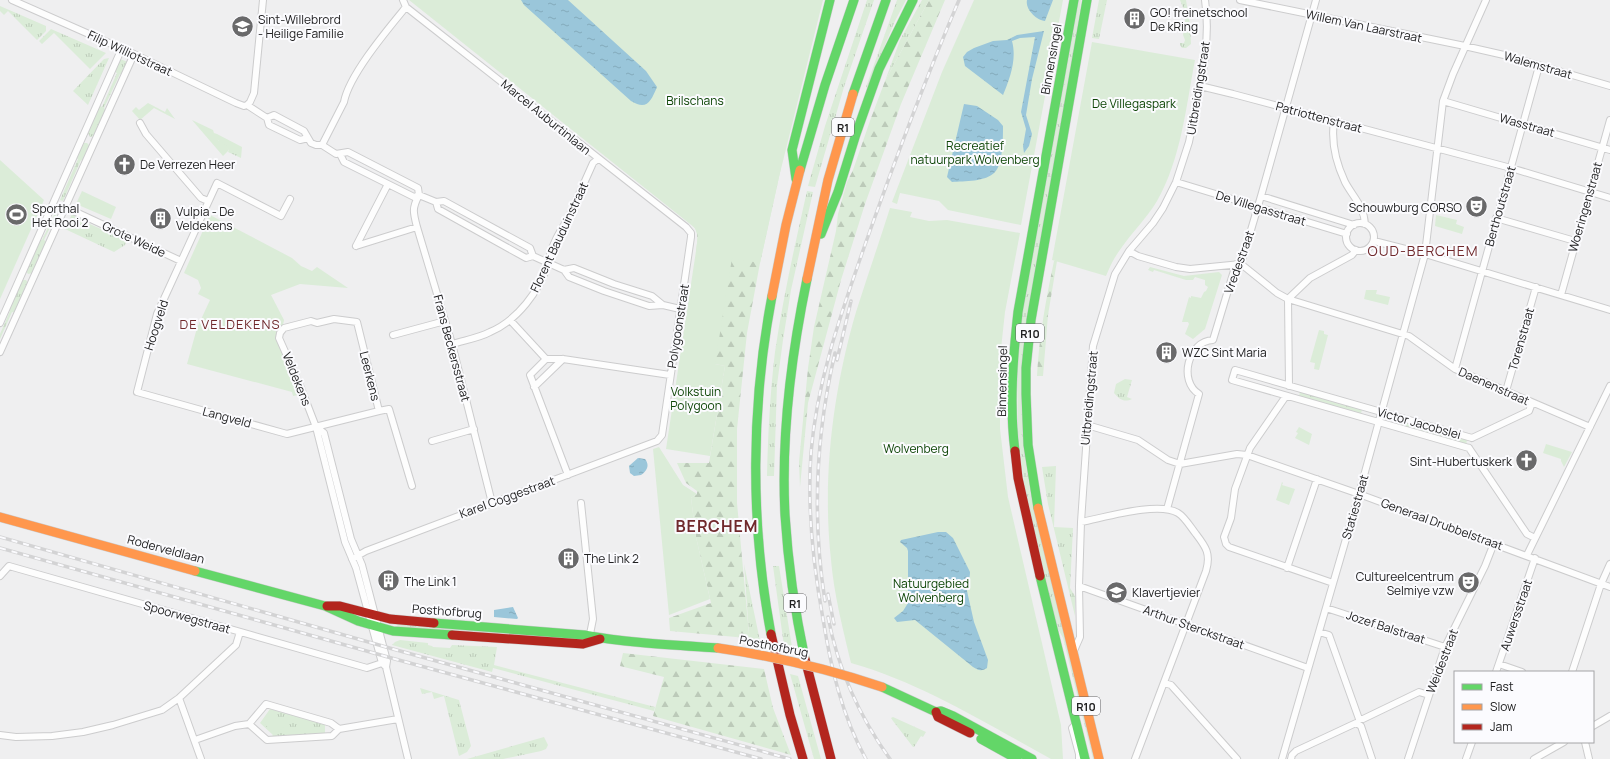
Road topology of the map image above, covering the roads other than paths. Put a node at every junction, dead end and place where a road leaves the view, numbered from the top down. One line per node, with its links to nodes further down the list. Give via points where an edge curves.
1 (12, 0): 17 (street, Filip Williotstraat)
2 (263, 0): 23 (street, via 254,93)
3 (403, 0): 14 (street, Marcel Auburtinlaan)
4 (830, 0): 42 (main road, via 792,150)
5 (854, 0): 42 (main road, R1, via 822,93)
6 (886, 0): 64 (main road, R1, via 834,155)
7 (913, 0): 64 (main road, via 879,69 838,192)
8 (1074, 0): 155 (main road, Binnensingel / R10, via 1018,312 1012,394 1014,444 1021,496)
9 (1087, 0): 140 (main road, Binnensingel / R10, via 1031,320 1026,368 1028,445 1035,494)
10 (1205, 0): 20 (street, Uitbreidingstraat, via 1207,33)
11 (1240, 0): 15 (street, Willem Van Laarstraat)
12 (1316, 0): 15 (street, Vredestraat)
13 (1486, 0): 16 (street, Statiestraat)
14 (406, 7): 33 (street, via 380,39 355,77); 38 (street, Marcel Auburtinlaan)
15 (1312, 15): 16 (street, Willem Van Laarstraat); 24 (street, Vredestraat)
16 (1466, 47): 19 (street, Walemstraat); 22 (street, Statiestraat)
17 (122, 48): 18 (street, Filip Williotstraat); 30 (street)
18 (134, 54): 23 (street, Filip Williotstraat, via 236,103); 32 (street)
19 (1539, 66): 21 (street, Walemstraat); 29 (street, Berthoutstraat)
20 (1200, 86): 24 (street, Patriottenstraat); 40 (street, Uitbreidingstraat, via 1189,142)
21 (1610, 86)
22 (1443, 101): 29 (street, Wasstraat); 34 (street, Statiestraat)
23 (248, 105): 25 (street, Filip Williotstraat)
24 (1286, 108): 27 (street, Patriottenstraat); 45 (street, Vredestraat)
25 (267, 118): 31 (street, via 274,115 304,131); 31 (street, Filip Williotstraat, via 269,125 300,140)
26 (1610, 120): 35 (street, Woeringenstraat)
27 (1334, 121): 34 (street, Patriottenstraat); 53 (street, via 1336,157 1346,182 1365,213)
28 (140, 123): 48 (street, via 146,134 201,198)
29 (1523, 124): 35 (street, Wasstraat); 39 (street, Berthoutstraat)
30 (83, 138): 32 (street); 70 (street)
31 (308, 138): 33 (street, via 311,143)
32 (94, 142): 51 (street)
33 (322, 145): 37 (street)
34 (1437, 148): 39 (street, Patriottenstraat); 62 (street, Statiestraat)
35 (1602, 148): 36 (street, Wasstraat); 43 (street, Woeringenstraat)
36 (1610, 150)
37 (340, 154): 41 (street, via 344,162); 44 (street, via 348,152 418,188)
38 (598, 159): 56 (street, Marcel Auburtinlaan); 66 (street, Florent Bauduinstraat, via 593,163 550,254)
39 (1511, 168): 43 (street, Patriottenstraat); 52 (street, Berthoutstraat)
40 (1176, 182): 50 (street, De Villegasstraat); 61 (street, Uitbreidingstraat, via 1159,215)
41 (388, 184): 44 (street, via 414,197); 55 (street, via 356,246)
42 (797, 184): 165 (main road, R1, via 768,311 759,388 755,473 760,558 770,626 786,700)
43 (1589, 191): 46 (street, Patriottenstraat); 59 (street, Woeringenstraat)
44 (419, 195): 49 (street); 55 (street, Frans Beckersstraat, via 413,210)
45 (1261, 196): 50 (street, Vredestraat); 54 (street, De Villegasstraat)
46 (1610, 198)
47 (290, 199): 48 (street, Hoogveld, via 281,216 217,183)
48 (208, 201): 65 (street, Hoogveld)
49 (436, 202): 63 (street, via 444,201 530,248); 63 (street, via 438,209 498,243 526,258)
50 (1258, 206): 57 (street, De Villegasstraat); 67 (street, Vredestraat)
51 (65, 207): 65 (street, Grote Weide); 71 (street)
52 (1496, 218): 59 (street); 69 (street, Berthoutstraat)
53 (1366, 224): 54 (street, De Villegasstraat); 58 (street, via 1373,232)
54 (1354, 225): 57 (street)
55 (417, 227): 79 (street, Frans Beckersstraat)
56 (691, 233): 76 (street, Polygoonstraat)
57 (1347, 234): 60 (street, via 1348,242)
58 (1374, 241): 60 (street, via 1367,249); 62 (street)
59 (1575, 241): 73 (street, Woeringenstraat)
60 (1356, 250): 74 (street, via 1352,255 1310,278)
61 (1129, 251): 67 (street, via 1138,256 1190,269); 100 (street, Uitbreidingstraat, via 1110,287 1093,346)
62 (1425, 254): 69 (street); 82 (street, Statiestraat)
63 (533, 256): 66 (street)
64 (811, 258): 166 (main road, R1, via 800,307 788,396 785,514 800,633 809,678)
65 (182, 261): 94 (street, Hoogveld, via 157,314)
66 (549, 263): 68 (street); 78 (street, Florent Bauduinstraat, via 526,304)
67 (1238, 264): 74 (street, Daenenstraat); 109 (street, Vredestraat, via 1213,340 1197,346 1189,363 1187,378 1194,391 1199,394)
68 (564, 270): 75 (street, via 574,268 652,296); 75 (street, via 569,277 588,285 649,306)
69 (1482, 272): 72 (street); 88 (street, Berthoutstraat)
70 (22, 274): 71 (street); 80 (street)
71 (33, 279): 85 (street)
72 (1536, 287): 73 (street); 93 (street, Torenstraat)
73 (1561, 295): 77 (street)
74 (1288, 299): 82 (street, Daenenstraat); 90 (street)
75 (663, 305): 76 (street)
76 (680, 309): 89 (street, Polygoonstraat)
77 (1610, 310)
78 (510, 320): 84 (street, Florent Bauduinstraat, via 491,332); 86 (street)
79 (445, 321): 83 (street); 84 (street, Frans Beckersstraat)
80 (0, 323)
81 (280, 331): 97 (street, Leerkens, via 285,327 311,321 317,323 334,319 357,322); 101 (street, Veldekens, via 280,338)
82 (1404, 334): 88 (street, Daenenstraat); 98 (street, Statiestraat)
83 (393, 335)
84 (452, 344): 103 (street, Frans Beckersstraat)
85 (0, 352)
86 (546, 359): 87 (street); 92 (street, via 530,375)
87 (563, 359): 89 (street); 92 (street)
88 (1455, 368): 93 (street, Daenenstraat)
89 (670, 375): 106 (street, Polygoonstraat, via 662,435)
90 (1289, 386): 95 (street, Victor Jacobslei, via 1235,370 1232,380); 98 (street, Victor Jacobslei)
91 (1610, 386): 102 (street)
92 (534, 387): 110 (street)
93 (1506, 391): 96 (street, Daenenstraat)
94 (137, 392): 101 (street, Langveld, via 287,434)
95 (1286, 396): 99 (street, Victor Jacobslei); 108 (street)
96 (1532, 403): 102 (street, Daenenstraat); 104 (street, via 1530,411)
97 (379, 411): 101 (street, Langveld); 112 (street, Leerkens, via 389,409)
98 (1382, 412): 99 (street, Statiestraat); 104 (street, Victor Jacobslei)
99 (1379, 422): 107 (street, Victor Jacobslei); 113 (street, Statiestraat)
100 (1087, 425): 109 (street, via 1138,440 1168,460); 118 (street, Uitbreidingstraat)
101 (316, 427): 122 (street, Veldekens, via 324,433 333,482)
102 (1590, 428): 119 (street)
103 (474, 429): 105 (street); 114 (street, Frans Beckersstraat)
104 (1472, 438): 107 (street, Victor Jacobslei)
105 (432, 441)
106 (657, 441): 110 (street, Karel Coggestraat)
107 (1469, 448): 119 (street, via 1527,534)
108 (1247, 455): 109 (street, Generaal Drubbelstraat, via 1237,454); 111 (street, Generaal Drubbelstraat); 125 (street, via 1235,489 1231,518 1224,537 1226,544)
109 (1180, 464): 116 (street, Vredestraat)
110 (568, 475): 114 (street, Karel Coggestraat)
111 (1317, 479): 113 (street, Generaal Drubbelstraat); 125 (street)
112 (412, 486)
113 (1359, 494): 120 (street, Generaal Drubbelstraat); 127 (street, Statiestraat)
114 (492, 503): 122 (street, Karel Coggestraat)
115 (581, 503): 138 (street, via 593,619)
116 (1166, 509): 118 (street, via 1148,509); 134 (street, via 1179,514 1207,551 1206,571)
117 (0, 517): 131 (main road, Roderveldlaan)
118 (1081, 522): 129 (street, Uitbreidingstraat)
119 (1535, 538): 121 (street)
120 (1494, 543): 121 (street, Generaal Drubbelstraat); 139 (street, Weidestraat)
121 (1527, 555): 123 (street, Generaal Drubbelstraat)
122 (355, 557): 133 (street)
123 (1535, 558): 128 (street, Generaal Drubbelstraat); 141 (street, Auwersstraat)
124 (1610, 564): 128 (street)
125 (1287, 568): 127 (street)
126 (0, 576): 136 (street, Spoorwegstraat, via 9,566)
127 (1333, 584): 132 (street, Statiestraat)
128 (1601, 584): 130 (street, Generaal Drubbelstraat); 146 (street)
129 (1079, 586): 134 (street, Arthur Sterckstraat); 140 (street, Uitbreidingstraat, via 1080,637)
130 (1610, 587)
131 (325, 606): 133 (main road, Roderveldlaan, via 340,606); 135 (main road, Roderveldlaan)
132 (1326, 608): 137 (street, Statiestraat); 139 (street, Jozef Balstraat)
133 (371, 614): 135 (street); 138 (main road, Posthofbrug, via 390,619)
134 (1186, 624): 143 (street, Arthur Sterckstraat); 147 (street)
135 (376, 630): 138 (main road, Posthofbrug, via 571,643); 142 (street)
136 (240, 632): 142 (street, Spoorwegstraat, via 367,668); 149 (street, via 236,645)
137 (1319, 632): 143 (street, Statiestraat); 153 (street, via 1329,635)
138 (589, 639): 150 (main road, Posthofbrug, bridge, via 757,653 806,664 882,687)
139 (1445, 647): 148 (street, Weidestraat)
140 (1073, 653): 171 (main road, Binnensingel / R10)
141 (1499, 664): 144 (street, Auwersstraat); 145 (street)
142 (382, 665): 152 (street)
143 (1308, 668): 174 (street, Statiestraat)
144 (1496, 671)
145 (1519, 671)
146 (1572, 671)
147 (1164, 683): 172 (street); 173 (street, via 1171,685)
148 (1429, 695): 153 (street, via 1420,692); 177 (street, Weidestraat)
149 (179, 698): 158 (street, via 162,710 83,732 52,736); 159 (street)
150 (936, 712): 167 (main road, Posthofbrug, via 938,717); 168 (main road, Posthofbrug, via 941,711 953,716)
151 (1610, 716): 156 (street)
152 (398, 719): 157 (street); 164 (street)
153 (1359, 722): 175 (street, via 1296,751); 176 (street)
154 (249, 724): 157 (street, via 267,740 332,736); 157 (street, via 266,704 331,724); 159 (street, via 235,726)
155 (1076, 724): 169 (street, via 1072,728); 170 (main road, Binnensingel / R10)
156 (1594, 725)
157 (339, 729)
158 (0, 735)
159 (195, 740): 163 (street)
160 (1472, 743): 178 (street)
161 (1562, 743): 179 (street)
162 (1584, 743): 180 (street)
163 (201, 759)
164 (408, 759)
165 (803, 759)
166 (831, 759)
167 (1017, 759)
168 (1032, 759)
169 (1079, 759)
170 (1085, 759)
171 (1099, 759)
172 (1135, 759)
173 (1237, 759)
174 (1282, 759)
175 (1291, 759)
176 (1372, 759)
177 (1408, 759)
178 (1466, 759)
179 (1534, 759)
180 (1589, 759)

